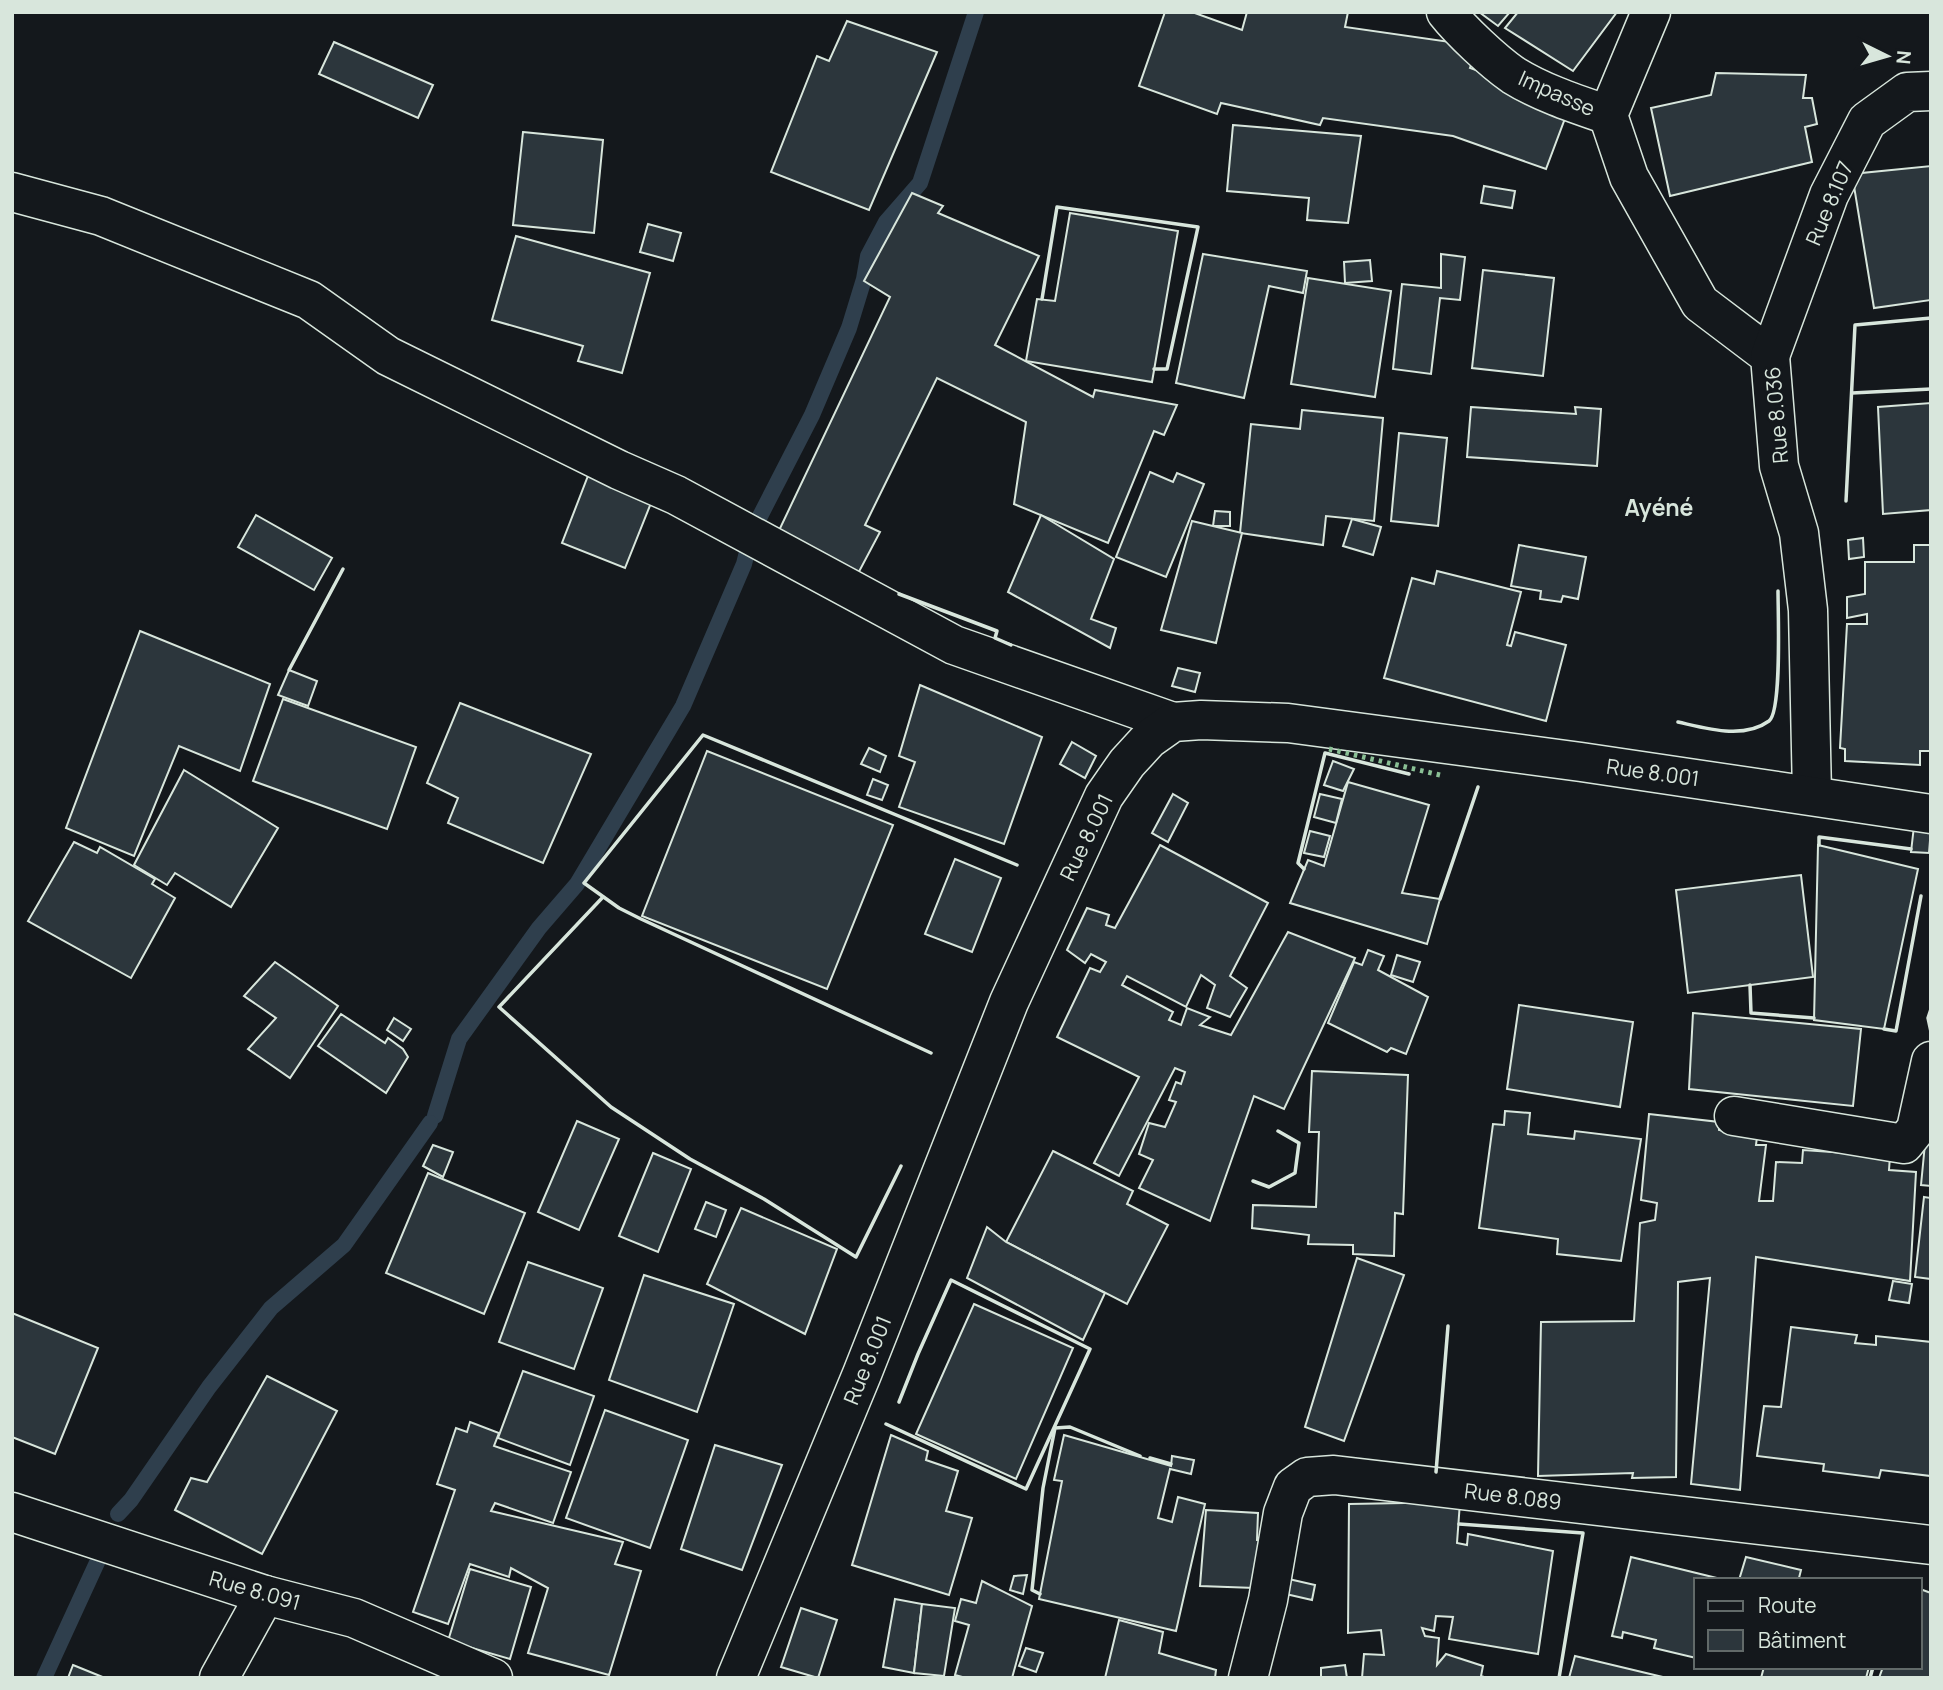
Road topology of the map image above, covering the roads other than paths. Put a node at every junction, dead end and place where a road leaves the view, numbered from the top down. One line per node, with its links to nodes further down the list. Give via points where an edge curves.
1 (1446, 12): 4 (street, Impasse, via 1513,74)
2 (1651, 12): 4 (street)
3 (1931, 91): 6 (street, Rue 8.107, via 1907,92 1867,121 1829,195)
4 (1608, 115): 6 (street, Rue 8.036, via 1629,177 1700,303)
5 (12, 192): 7 (street, via 101,216 309,300 388,356 676,495 954,645)
6 (1770, 356): 8 (street, Rue 8.036, via 1779,466 1800,533 1808,610)
7 (1173, 722): 8 (street, Rue 8.001, via 1288,723); 17 (street, Rue 8.001, via 1149,739 1104,796 1059,892 1009,1002)
8 (1812, 795): 9 (street, Rue 8.001)
9 (1931, 814)
10 (1931, 1061): 11 (street, via 1916,1129 1904,1144)
11 (1734, 1116)
12 (12, 1512): 14 (street, Rue 8.091)
13 (1931, 1545): 18 (street, Rue 8.089, via 1334,1475 1307,1476 1293,1487 1283,1513)
14 (265, 1595): 15 (street); 16 (street, Rue 8.091, via 354,1618)
15 (219, 1678)
16 (494, 1678)
17 (736, 1678)
18 (1248, 1678)

